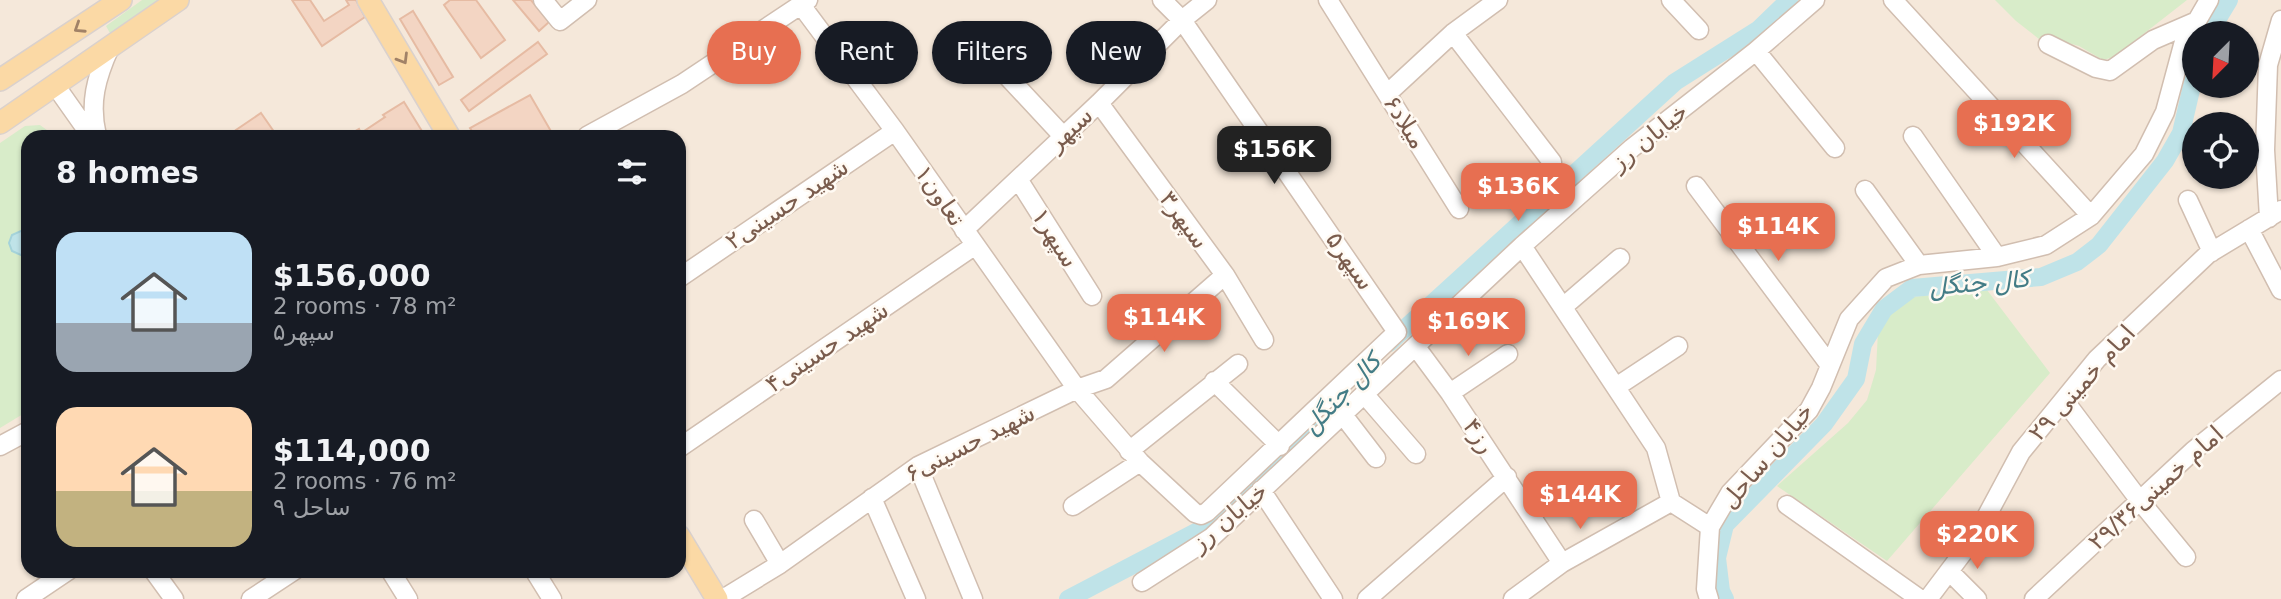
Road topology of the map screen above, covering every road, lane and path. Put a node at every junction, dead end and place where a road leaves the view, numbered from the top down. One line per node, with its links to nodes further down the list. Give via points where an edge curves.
1 (121, 0): 25 (main road, one-way to 25)
2 (178, 0): 22 (main road)
3 (368, 0): 34 (main road, one-way to 34)
4 (543, 0): 5 (street, via 560,21)
5 (587, 0)
6 (1162, 0): 15 (street, سپهر۵)
7 (1207, 0): 15 (street, سپهر)
8 (1328, 0): 29 (street, میلاد۶)
9 (1498, 0): 20 (street)
10 (1671, 0): 19 (street)
11 (1815, 0): 24 (street, خیابان رز)
12 (1893, 0): 47 (street)
13 (2209, 0): 17 (street, خیابان ساحل)
14 (805, 2): 35 (street, via 682,84); 36 (street, تعاون۱)
15 (1182, 20): 30 (street, سپهر); 78 (street, سپهر۵, via 1397,331)
16 (2281, 20): 46 (street, via 2268,65 2265,149)
17 (2197, 21)
18 (2182, 27): 21 (street, via 2153,40 2110,71)
19 (1699, 30)
20 (1453, 33): 29 (street); 40 (street)
21 (2048, 44)
22 (110, 47): 28 (main road); 33 (street, via 93,92)
23 (2182, 49): 47 (street, خیابان ساحل, via 2165,112 2144,154)
24 (1756, 51): 39 (street); 51 (street, خیابان رز, via 1632,148)
25 (36, 56): 26 (main road); 28 (main road)
26 (1, 77)
27 (1015, 84): 37 (street)
28 (55, 85): 31 (main road); 32 (street)
29 (1387, 94): 45 (street, میلاد۶)
30 (1098, 103): 37 (street, سپهر); 57 (street, سپهر۳)
31 (0, 123)
32 (89, 130)
33 (93, 130)
34 (445, 130)
35 (598, 130)
36 (895, 131): 49 (street, تعاون۱); 56 (street, شهید حسینی۲)
37 (1063, 136): 41 (street, سپهر)
38 (1913, 136): 53 (street)
39 (1835, 148)
40 (1552, 162)
41 (1018, 179): 49 (street, سپهر); 59 (street, سپهر۱)
42 (1696, 186): 66 (street)
43 (1865, 190): 55 (street)
44 (2188, 200): 52 (street)
45 (1460, 209)
46 (2275, 214): 48 (street, امام خمینی ۲۹)
47 (2091, 216): 53 (street, خیابان ساحل, via 2046,245)
48 (2249, 229): 52 (street, امام خمینی ۲۹); 58 (street)
49 (964, 230): 50 (street, تعاون۱)
50 (974, 246): 70 (street, تعاون۱); 76 (street, شهید حسینی۴)
51 (1522, 246): 60 (street); 63 (street, خیابان رز)
52 (2211, 252): 73 (street, امام خمینی ۲۹, via 2097,359)
53 (1997, 257): 55 (street, خیابان ساحل)
54 (1620, 258): 60 (street)
55 (1919, 265): 66 (street, خیابان ساحل, via 1886,278 1849,319)
56 (686, 273)
57 (1224, 275): 61 (street, سپهر۳); 70 (street, شهید حسینی۶, via 1106,379)
58 (2281, 290)
59 (1092, 296)
60 (1563, 307): 69 (street)
61 (1264, 341)
62 (1678, 345): 69 (street)
63 (1416, 346): 71 (street, رز۴); 72 (street, خیابان رز)
64 (1508, 354): 71 (street)
65 (1238, 364): 68 (street)
66 (1829, 364): 91 (street, خیابان ساحل, via 1809,410 1730,493)
67 (2281, 380): 86 (street, امام خمینی۲۹/۳۶)
68 (1214, 381): 78 (street); 80 (street)
69 (1616, 387): 87 (street, via 1656,448)
70 (1077, 389): 80 (street); 82 (street, شهید حسینی۶)
71 (1451, 393): 83 (street, رز۴)
72 (1365, 395): 74 (street, خیابان رز); 79 (street)
73 (2064, 400): 86 (street); 96 (street, امام خمینی ۲۹, via 2021,452 1977,534)
74 (1343, 415): 81 (street); 84 (street, خیابان رز)
75 (21, 435): 77 (street)
76 (686, 443)
77 (0, 446)
78 (1280, 446): 80 (street, via 1201,515)
79 (1416, 454)
80 (1134, 456): 89 (street)
81 (1376, 458)
82 (918, 466): 85 (street, شهید حسینی۶); 111 (street)
83 (1507, 477): 94 (street, رز۴); 113 (street)
84 (1261, 490): 102 (street, خیابان رز, via 1212,537); 112 (street)
85 (872, 498): 95 (street, شهید حسینی۶); 110 (street)
86 (2140, 501): 93 (street); 119 (street, امام خمینی۲۹/۳۶)
87 (1671, 502): 91 (street, خیابان ساحل); 94 (street)
88 (1787, 505): 116 (street)
89 (1073, 506)
90 (754, 520): 95 (street)
91 (1710, 527): 115 (street)
92 (686, 548): 108 (main road)
93 (2186, 557)
94 (1562, 563): 114 (street)
95 (780, 565): 109 (street, شهید حسینی۶)
96 (1949, 571): 117 (street, امام خمینی ۲۹); 118 (street)
97 (57, 578): 103 (street)
98 (159, 578): 104 (street)
99 (283, 578): 105 (street)
100 (395, 578): 106 (street)
101 (539, 578): 107 (street)
102 (1142, 582)
103 (26, 599)
104 (174, 599)
105 (252, 599)
106 (408, 599)
107 (552, 599)
108 (716, 599)
109 (723, 599)
110 (916, 599)
111 (973, 599)
112 (1333, 599)
113 (1367, 599)
114 (1513, 599)
115 (1709, 599)
116 (1920, 599)
117 (1928, 599)
118 (1977, 599)
119 (2034, 599)

